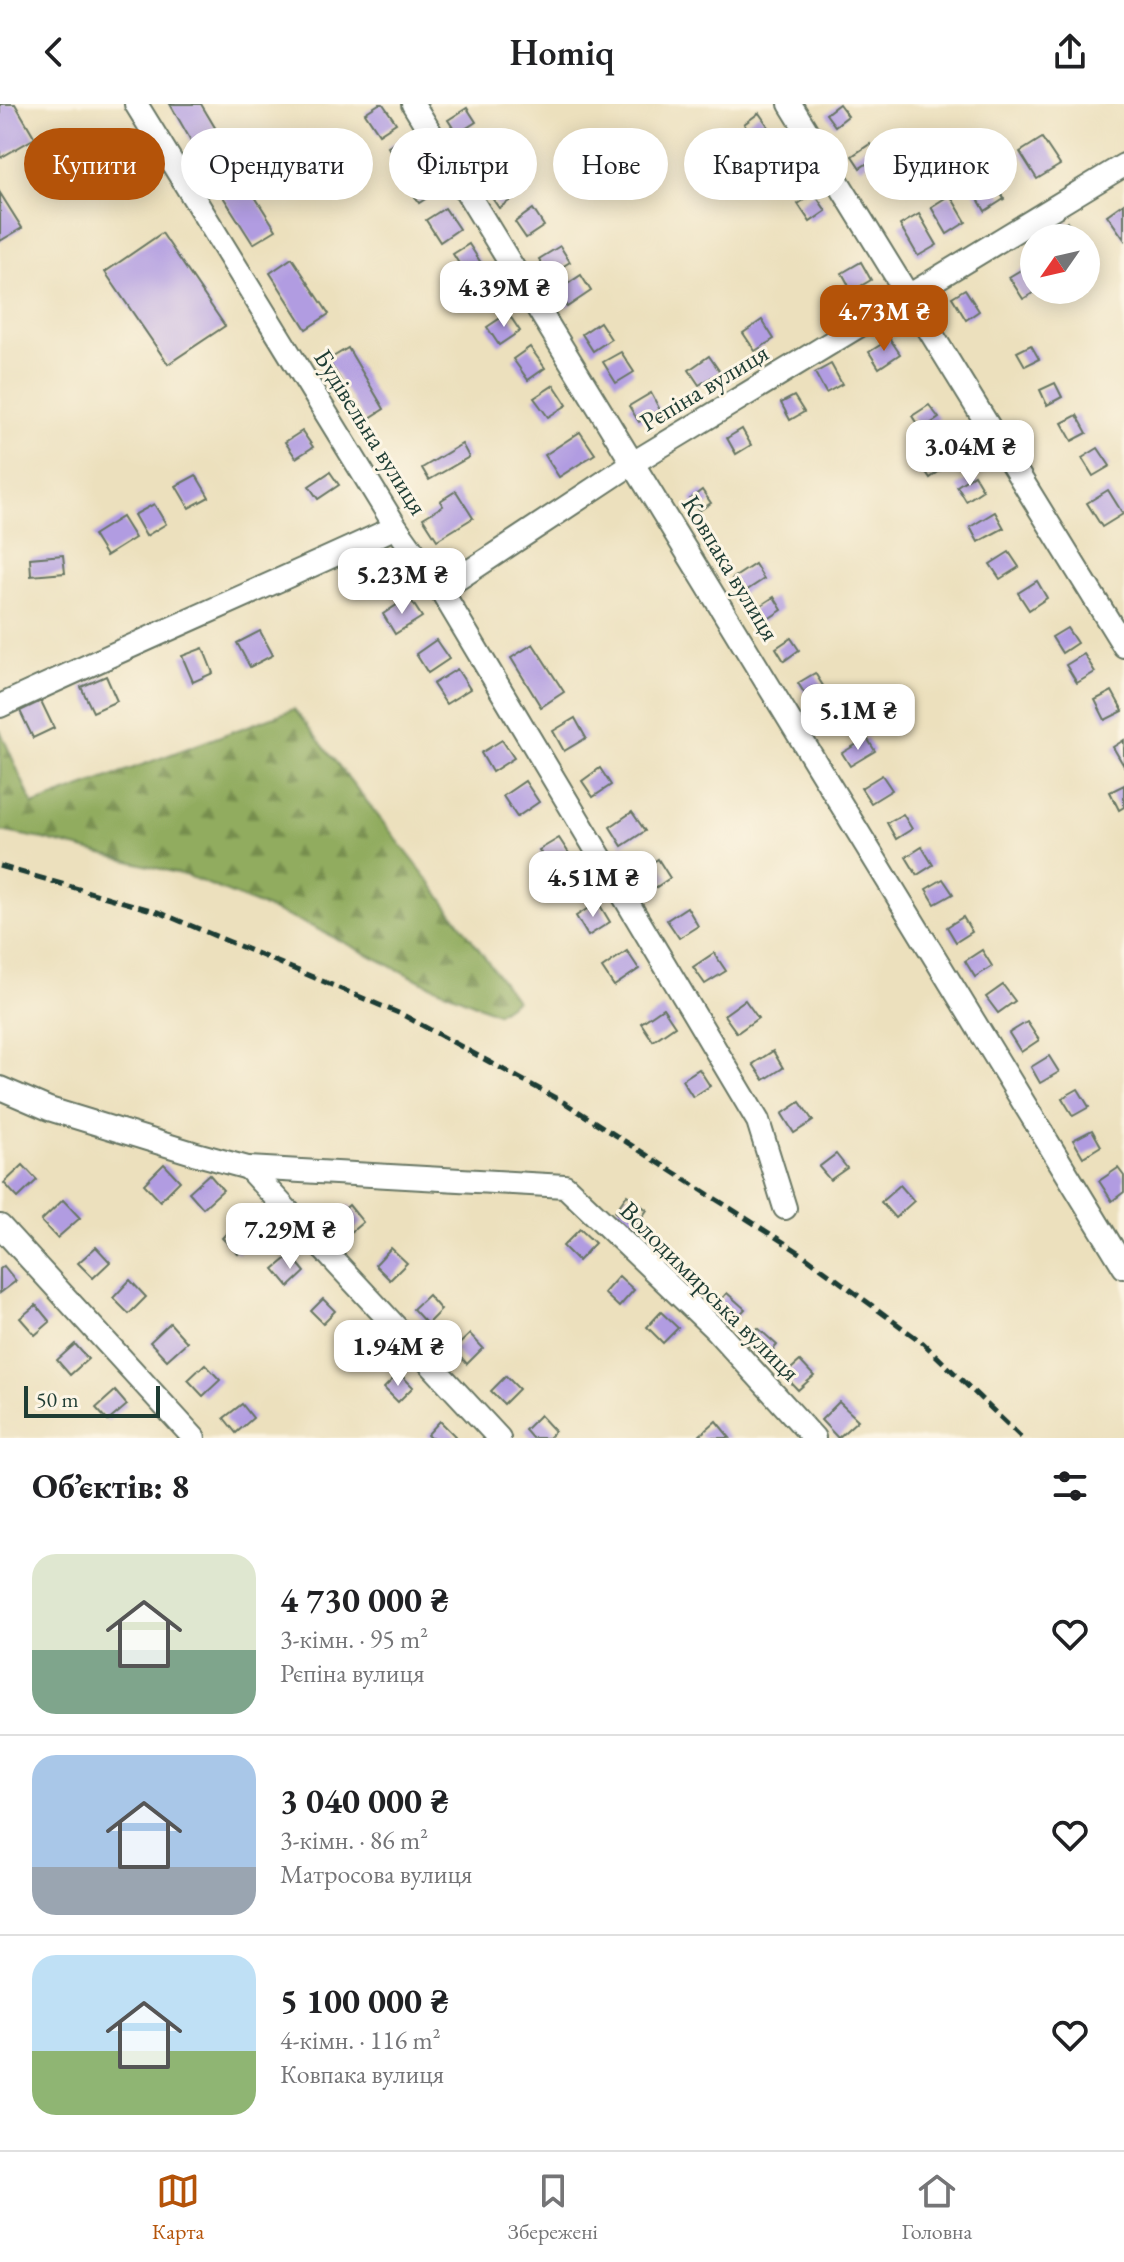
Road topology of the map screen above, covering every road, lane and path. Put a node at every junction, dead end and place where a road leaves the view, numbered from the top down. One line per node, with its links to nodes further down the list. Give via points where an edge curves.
1 (136, 104): 7 (street, Будівельна вулиця)
2 (413, 104): 6 (street, Ковпака вулиця)
3 (790, 104): 5 (street)
4 (1124, 165): 5 (street, Рєпіна вулиця)
5 (909, 296): 6 (street, Рєпіна вулиця); 9 (street)
6 (633, 463): 8 (street, Рєпіна вулиця); 15 (street, Ковпака вулиця)
7 (396, 527): 8 (street, Будівельна вулиця); 10 (street)
8 (441, 590): 13 (street, Будівельна вулиця, via 758,1121)
9 (1124, 646)
10 (0, 706)
11 (0, 1088): 12 (street, via 49,1109)
12 (248, 1168): 17 (street); 18 (street, Володимирська вулиця, via 565,1186 714,1328)
13 (785, 1208)
14 (0, 1226): 16 (street)
15 (1124, 1267)
16 (194, 1438)
17 (499, 1438)
18 (814, 1438)

